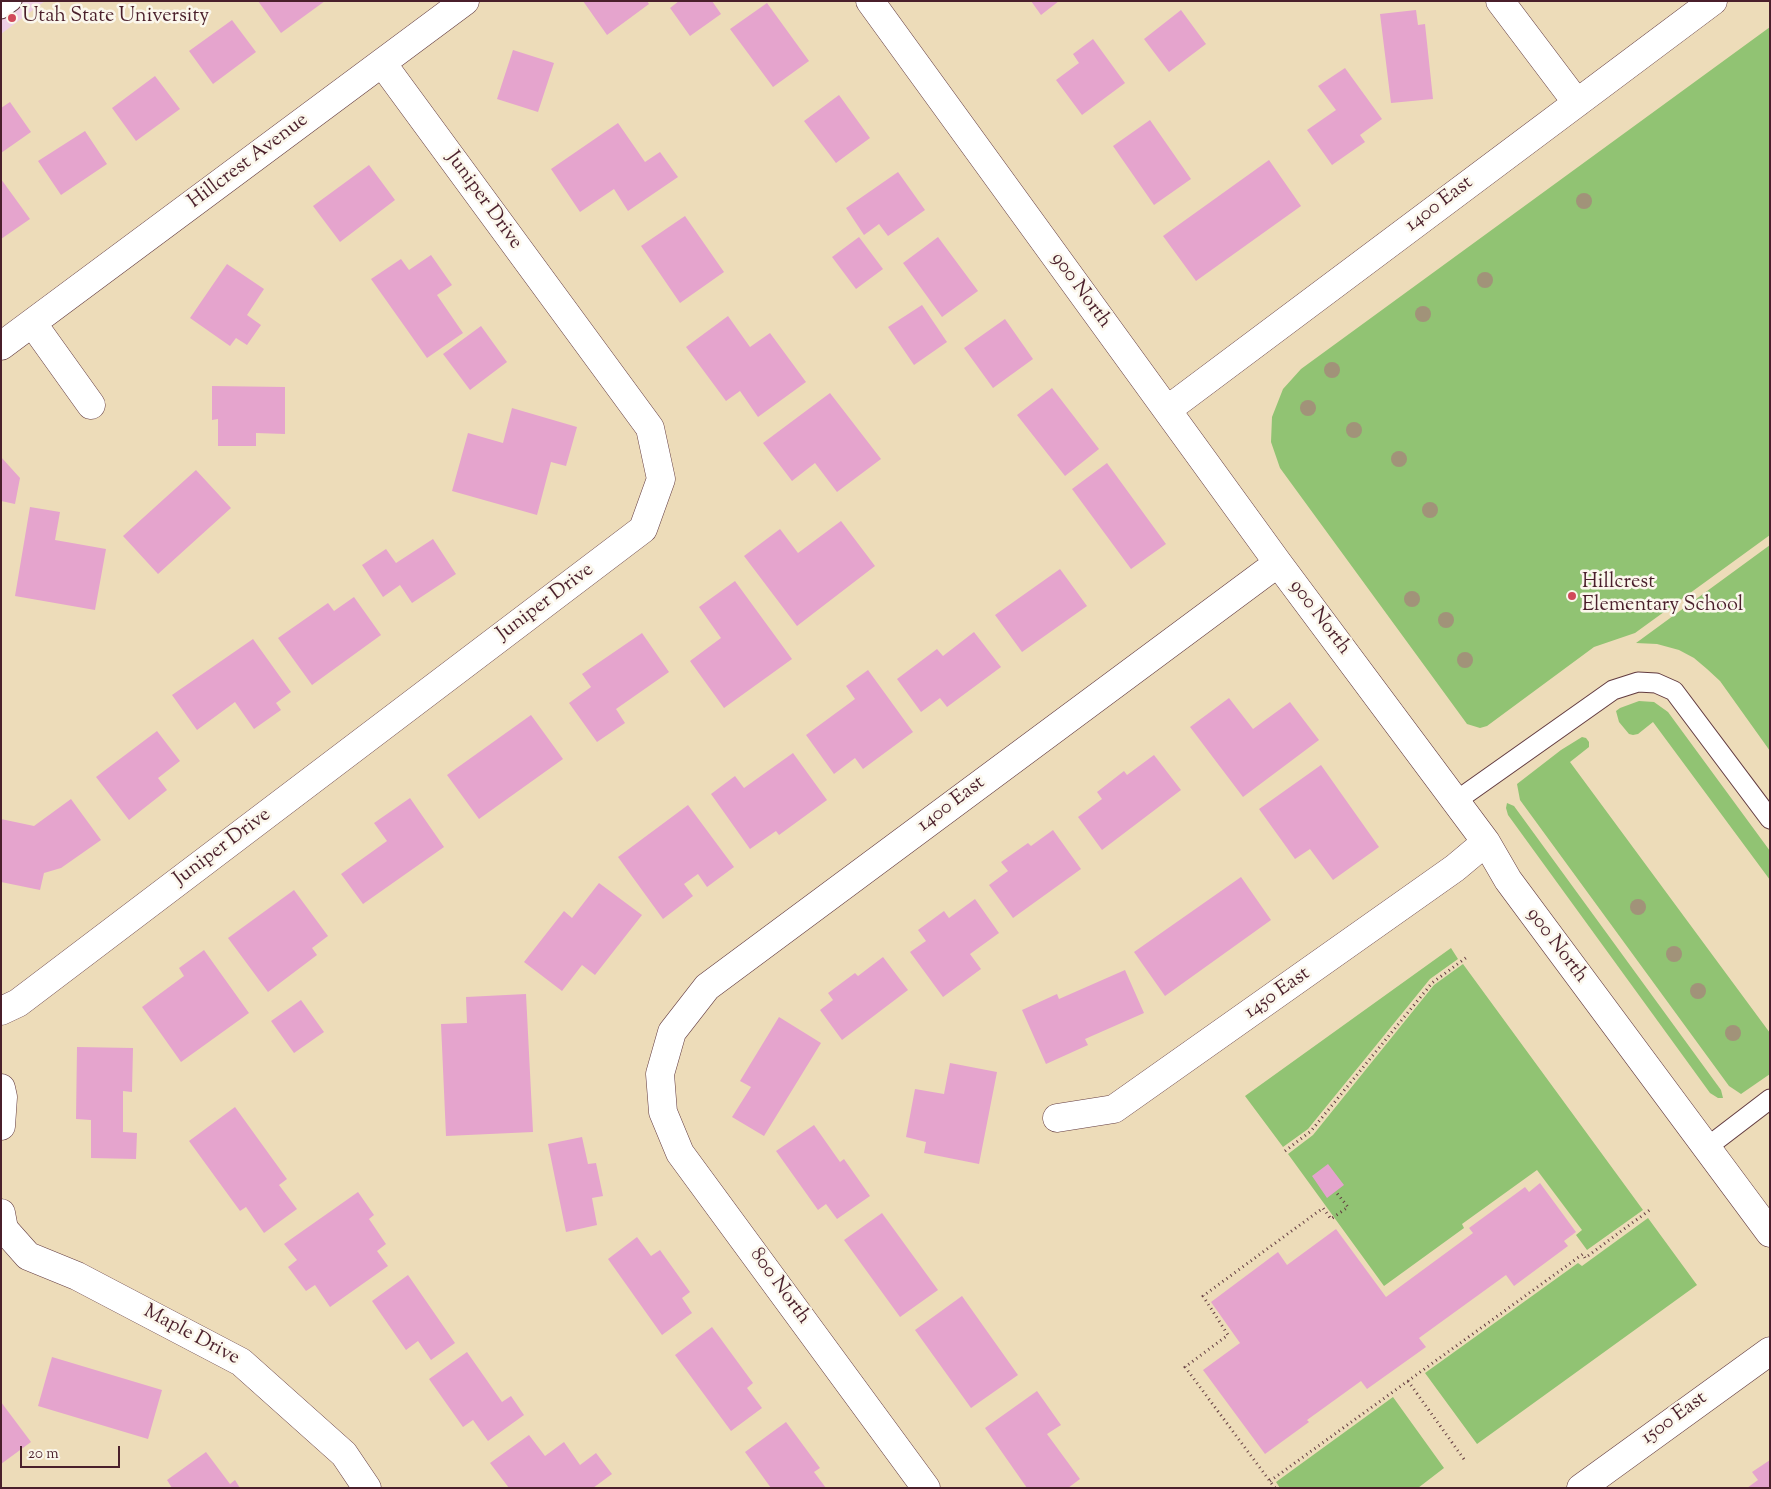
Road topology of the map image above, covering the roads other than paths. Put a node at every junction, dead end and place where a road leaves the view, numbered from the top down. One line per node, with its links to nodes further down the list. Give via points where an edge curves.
1 (12, 1): 6 (lane)
2 (465, 1): 7 (street, Hillcrest Avenue)
3 (870, 1): 12 (street, 900 North)
4 (1500, 1): 8 (street)
5 (1713, 1): 8 (street, 1400 East)
6 (1, 9)
7 (382, 63): 9 (street, Hillcrest Avenue); 17 (street, Juniper Drive, via 650,428 661,479 643,529 26,997)
8 (1577, 103): 12 (street, 1400 East)
9 (33, 324): 10 (street, Hillcrest Avenue); 11 (street)
10 (1, 346)
11 (91, 405)
12 (1167, 410): 13 (street, 900 North)
13 (1278, 562): 14 (street, 900 North); 18 (street, 1400 East, via 707,987 672,1032)
14 (1456, 802): 15 (lane, via 1613,690 1647,682 1674,691); 16 (street, 900 North)
15 (1770, 819)
16 (1486, 842): 21 (street, 1450 East, via 1455,868 1114,1109); 23 (street, 900 North, via 1508,880)
17 (1, 1011)
18 (660, 1074): 28 (street, 800 North, via 663,1112 680,1153)
19 (1, 1088): 22 (street)
20 (1770, 1099): 23 (lane)
21 (1057, 1118)
22 (1, 1126)
23 (1706, 1148): 25 (street, 900 North)
24 (2, 1225): 27 (street, Maple Drive, via 28,1256 77,1276 241,1362 344,1454)
25 (1770, 1233)
26 (1770, 1351): 29 (street, 1500 East)
27 (367, 1488)
28 (926, 1488)
29 (1581, 1488)

